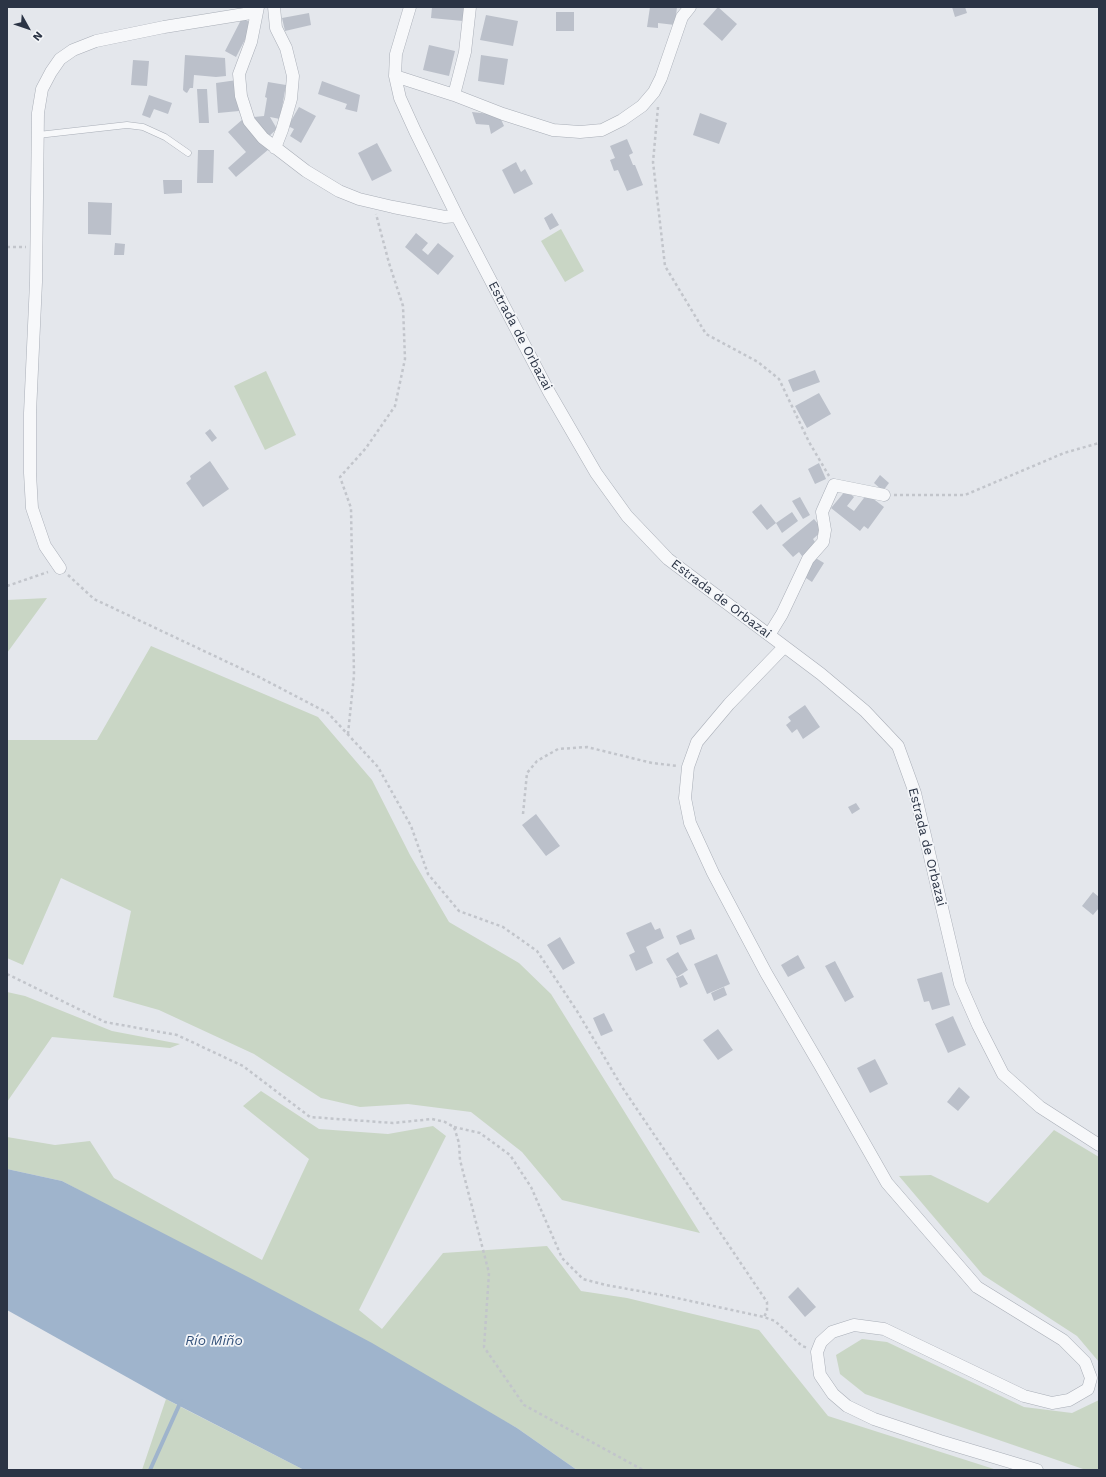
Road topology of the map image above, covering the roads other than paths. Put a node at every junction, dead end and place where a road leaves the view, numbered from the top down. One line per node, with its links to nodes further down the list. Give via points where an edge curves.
1 (274, 7): 9 (street, via 276,28 286,48 292,76 290,99)
2 (410, 7): 6 (street, Estrada de Orbazai, via 396,54)
3 (470, 7): 7 (street, via 465,52)
4 (690, 7): 7 (street, via 682,17 654,92 637,110 602,130 553,130)
5 (257, 10): 8 (street, via 96,41 73,50 60,59 42,89); 9 (street, via 251,42 239,74 241,96 249,121)
6 (395, 76): 7 (street); 11 (street, Estrada de Orbazai, via 400,98)
7 (454, 95)
8 (38, 135): 10 (lane, via 127,125 143,127 165,137); 13 (street, via 30,473 32,508 45,546)
9 (275, 148): 11 (street, via 306,171 339,191 359,199 445,217)
10 (188, 153)
11 (458, 216): 14 (street, Estrada de Orbazai, via 549,392 596,473 627,516 668,559)
12 (884, 495): 14 (street, via 834,485 822,512 825,530 823,542 808,559)
13 (60, 568)
14 (769, 635): 15 (street, Estrada de Orbazai)
15 (784, 647): 16 (street, Estrada de Orbazai, via 865,711 898,746 915,793 960,984 978,1025 1003,1074 1040,1107); 17 (street, via 729,704 697,742 688,767 685,798 690,823 713,873 766,973 886,1183 977,1287 1063,1340 1085,1362 1091,1378 1088,1389 1069,1400 1052,1403 1024,1396 884,1329 854,1325 832,1332 821,1342 818,1352 820,1375 833,1394 847,1406 874,1419)
16 (1099, 1145)
17 (1037, 1470)

